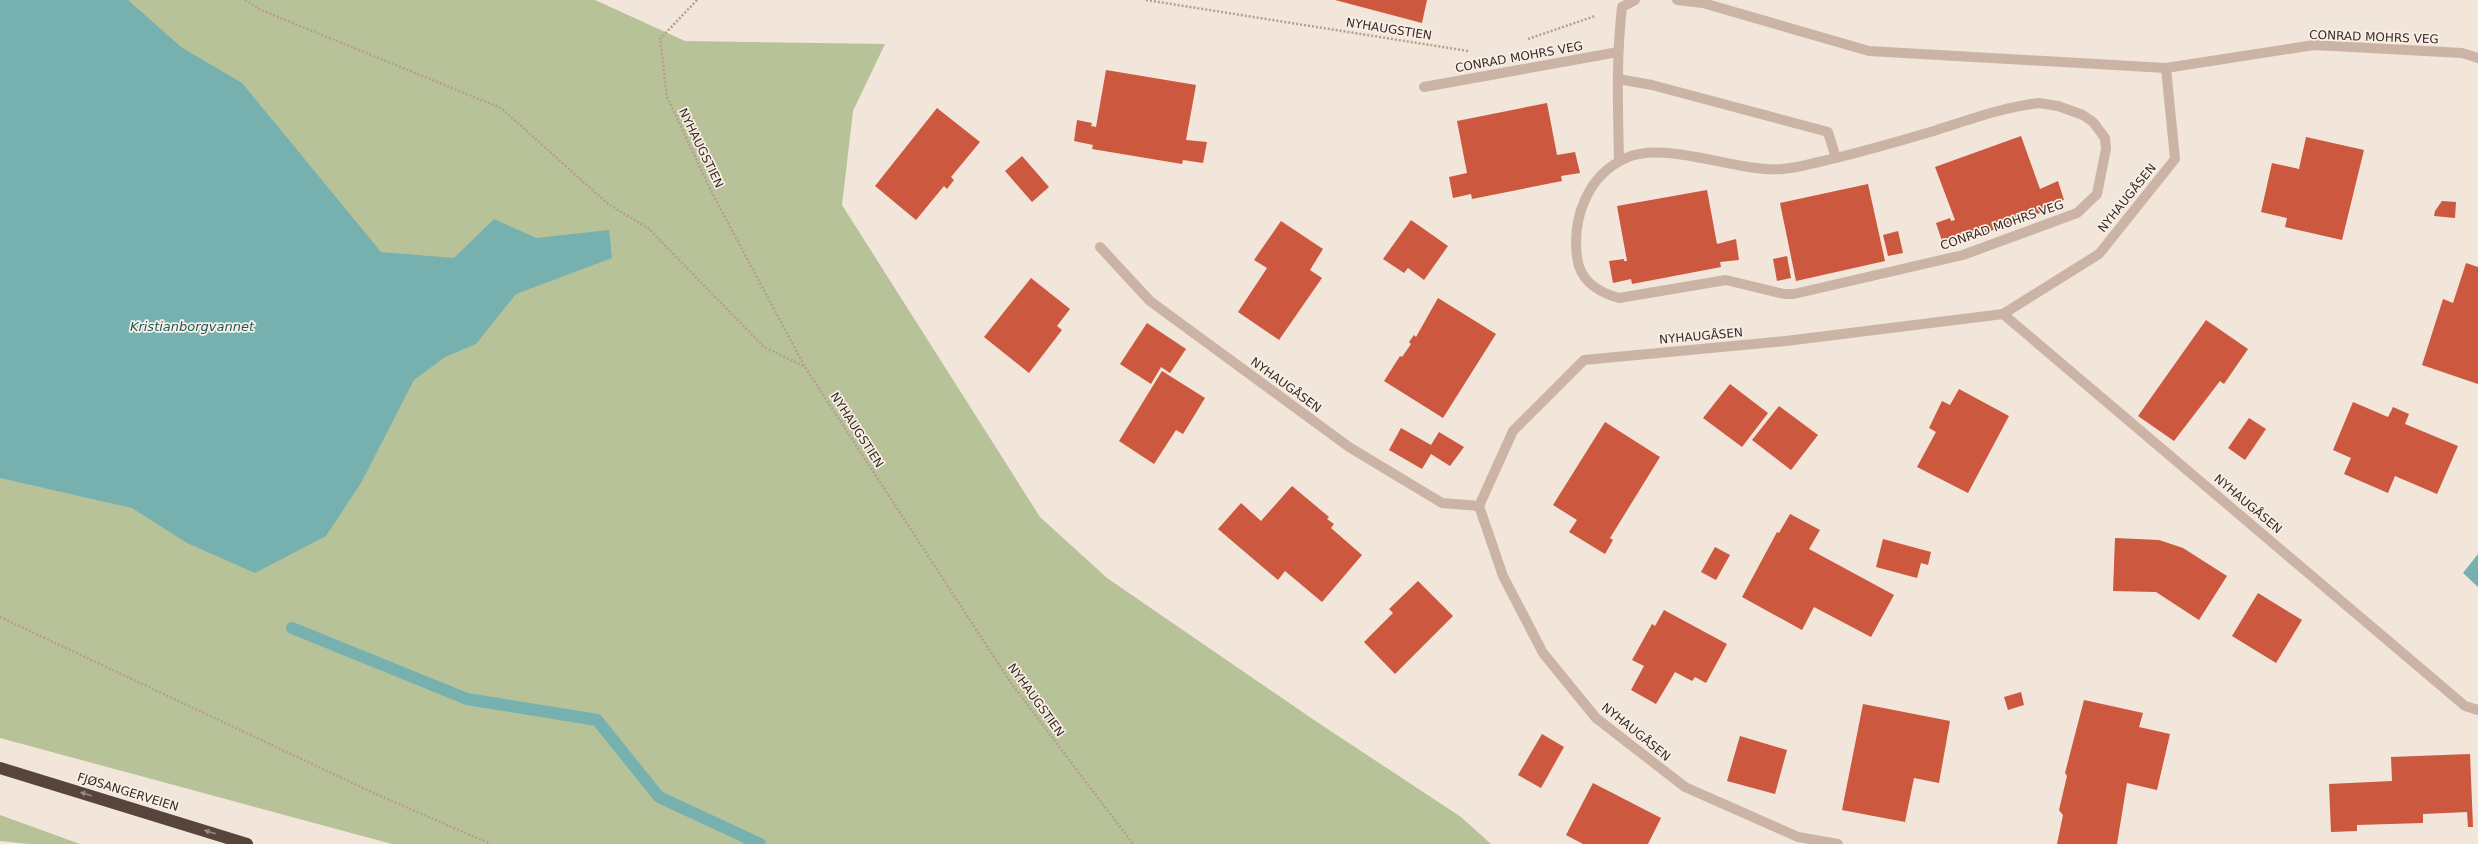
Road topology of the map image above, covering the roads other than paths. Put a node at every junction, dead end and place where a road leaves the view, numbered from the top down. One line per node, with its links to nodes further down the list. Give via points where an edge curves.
1 (1635, 0): 3 (street, via 1622,7)
2 (1677, 0): 5 (street, CONRAD MOHRS VEG, via 1703,3 1869,51)
3 (1618, 52): 6 (street); 7 (street, CONRAD MOHRS VEG)
4 (2478, 58): 5 (street, CONRAD MOHRS VEG, via 2462,53 2314,45)
5 (2166, 68): 11 (street, NYHAUGÅSEN, via 2175,159 2099,254)
6 (1618, 79): 8 (street, via 1652,85 1828,132); 9 (street)
7 (1424, 87)
8 (1836, 158): 9 (street, CONRAD MOHRS VEG, via 1784,169 1752,169 1717,160 1660,153 1628,157); 9 (street, CONRAD MOHRS VEG, via 1884,147 2014,105 2039,103 2058,106 2083,115 2093,122 2105,138 2106,149 2097,194 2077,213 1963,255 1794,294 1784,294 1726,280 1619,298 1608,295 1585,280 1577,259 1575,238 1579,213 1587,194 1598,178)
9 (1619, 161)
10 (1100, 247): 12 (street, NYHAUGÅSEN, via 1150,301 1349,447 1442,503)
11 (2003, 314): 12 (street, NYHAUGÅSEN, via 1786,341 1584,360 1513,431); 13 (street, NYHAUGÅSEN, via 2466,706)
12 (1479, 506): 16 (street, NYHAUGÅSEN, via 1503,576 1543,653 1596,718 1685,787 1798,837)
13 (2478, 710)
14 (0, 768): 15 (highway, FJØSANGERVEIEN, one-way to 14)
15 (247, 844)
16 (1838, 844)

